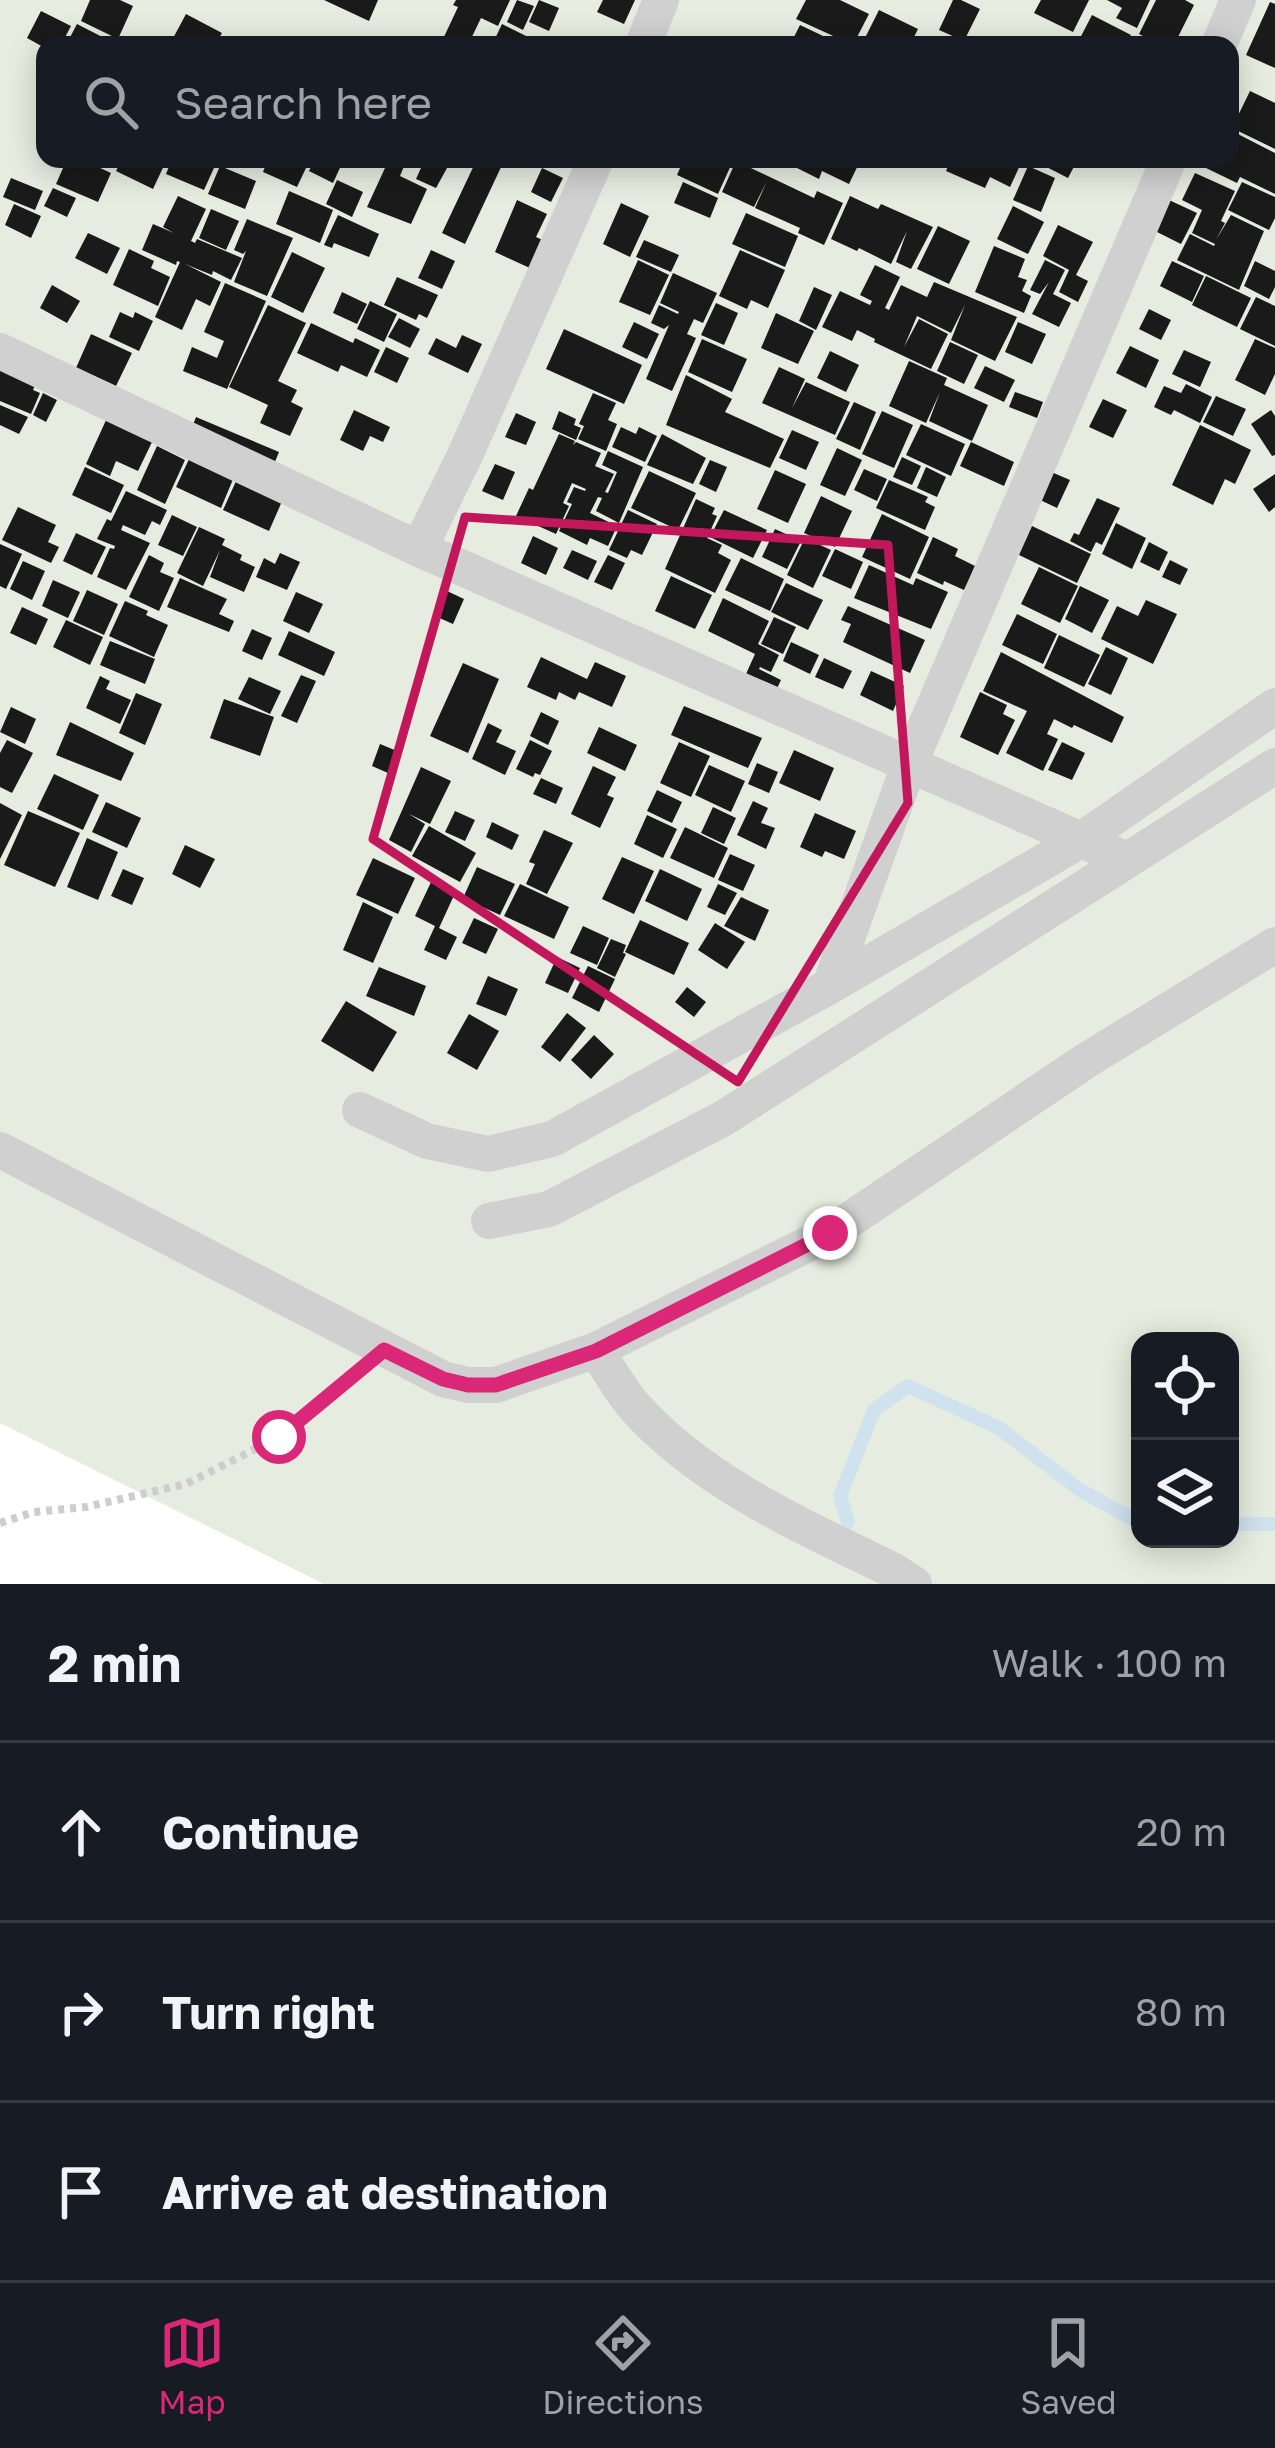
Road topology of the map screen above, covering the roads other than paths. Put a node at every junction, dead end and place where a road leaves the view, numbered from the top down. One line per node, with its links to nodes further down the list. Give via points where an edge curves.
1 (661, 0): 3 (street)
2 (1238, 0): 4 (street)
3 (647, 36)
4 (1223, 36)
5 (592, 168): 8 (street)
6 (1165, 168): 10 (street)
7 (0, 351): 8 (street)
8 (418, 549): 10 (street)
9 (1275, 706): 12 (street)
10 (909, 765): 12 (street); 15 (street)
11 (1275, 766): 13 (street)
12 (1081, 840): 13 (street); 15 (street)
13 (1127, 860): 18 (street, via 724,1118 549,1209)
14 (1275, 945): 19 (street, via 830,1233)
15 (830, 986): 16 (street, via 552,1139 488,1154 427,1141)
16 (360, 1110)
17 (0, 1150): 19 (street, via 443,1379 496,1385)
18 (489, 1221)
19 (596, 1351): 20 (street, via 668,1439 758,1503)
20 (914, 1584)

